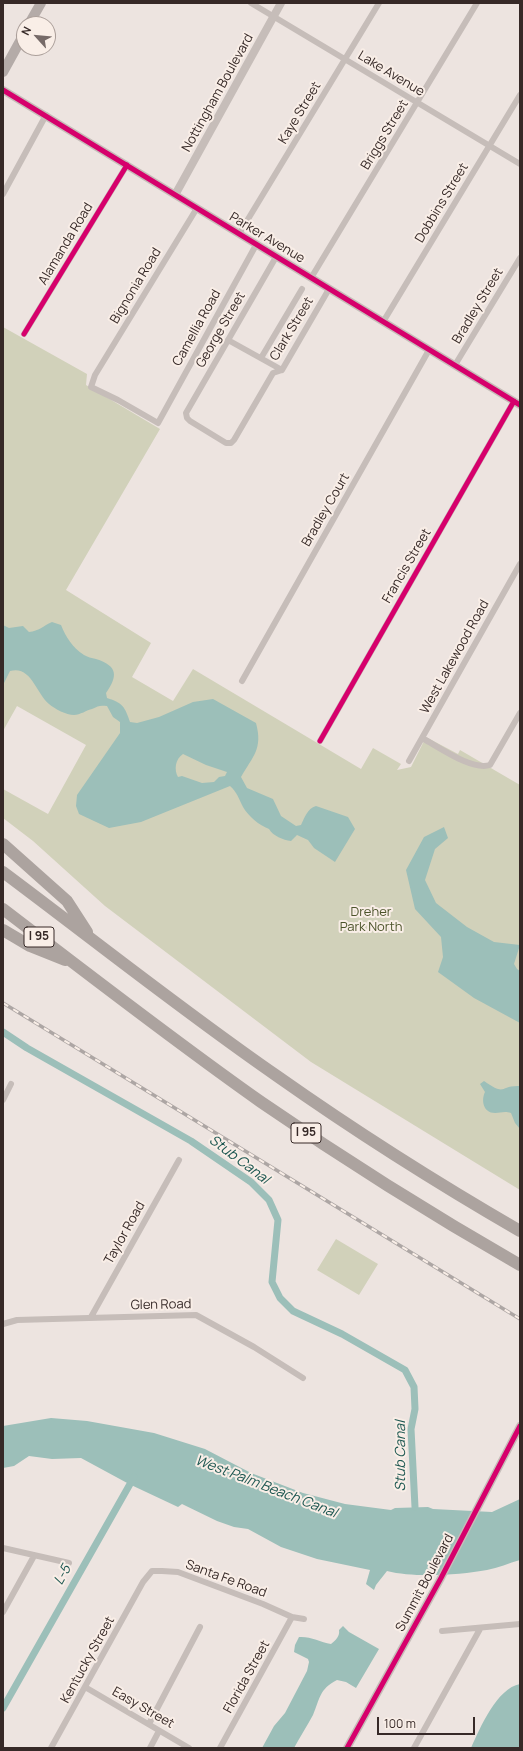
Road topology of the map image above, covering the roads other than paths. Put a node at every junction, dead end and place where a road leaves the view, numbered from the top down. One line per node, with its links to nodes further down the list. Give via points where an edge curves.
1 (41, 3): 6 (main road)
2 (250, 3): 7 (street, Lake Avenue)
3 (281, 3): 7 (street, Nottingham Boulevard)
4 (379, 3): 9 (street, Kaye Street)
5 (477, 3): 13 (street, Briggs Street)
6 (34, 16)
7 (274, 16): 9 (street, Lake Avenue); 19 (street, Nottingham Boulevard)
8 (16, 48): 10 (main road)
9 (345, 59): 13 (street, Lake Avenue); 21 (street, Kaye Street)
10 (3, 72)
11 (3, 90): 14 (street, Parker Avenue)
12 (520, 95): 15 (street, Dobbins Street)
13 (418, 102): 15 (street, Lake Avenue); 25 (street, Briggs Street)
14 (46, 115): 17 (street, Parker Avenue); 18 (street)
15 (490, 146): 16 (street, Lake Avenue); 28 (street, Dobbins Street)
16 (520, 164)
17 (127, 165): 19 (street, Parker Avenue); 29 (street, Alamanda Road)
18 (3, 194)
19 (175, 195): 20 (street, Parker Avenue)
20 (197, 208): 21 (street, Parker Avenue); 36 (street, Bignonia Road, via 95,375 91,387)
21 (239, 234): 22 (street, Parker Avenue)
22 (256, 245): 23 (street, Parker Avenue); 36 (street, Camellia Road)
23 (276, 257): 25 (street, Parker Avenue); 30 (street, George Street)
24 (520, 258): 33 (street, Bradley Street)
25 (311, 278): 27 (street, Parker Avenue)
26 (302, 289): 32 (street)
27 (329, 289): 28 (street, Parker Avenue); 34 (street, Clark Street)
28 (383, 322): 31 (street, Parker Avenue)
29 (24, 334)
30 (228, 340): 32 (street); 37 (street, George Street, via 186,413 190,421 226,443)
31 (429, 350): 33 (street, Parker Avenue); 39 (street, Bradley Court)
32 (261, 358): 34 (street)
33 (455, 365): 35 (street, Parker Avenue)
34 (282, 370): 37 (street, Clark Street, via 273,373)
35 (517, 403): 42 (street, Francis Street)
36 (158, 423)
37 (234, 440)
38 (520, 564): 41 (street, West Lakewood Road)
39 (242, 681)
40 (520, 712): 41 (street, via 490,765 484,767 470,763)
41 (422, 738): 43 (street, West Lakewood Road)
42 (320, 741)
43 (409, 761)
44 (3, 844): 48 (highway, via 66,900)
45 (3, 872): 48 (highway, I 95)
46 (3, 909): 49 (highway, I 95)
47 (3, 930): 49 (highway, via 30,946)
48 (92, 940): 53 (highway, I 95, via 277,1076 410,1164)
49 (75, 964): 54 (highway, I 95, via 180,1044 291,1122 400,1193)
50 (11, 1084): 51 (street)
51 (3, 1100)
52 (179, 1160): 55 (street, Taylor Road)
53 (520, 1230)
54 (520, 1265)
55 (90, 1317): 56 (street, Glen Road, via 17,1320); 57 (street, Glen Road, via 196,1314)
56 (3, 1324)
57 (303, 1378)
58 (520, 1426): 77 (street, Summit Boulevard, via 441,1578)
59 (3, 1548): 60 (street)
60 (34, 1556): 61 (street); 63 (street)
61 (68, 1563)
62 (143, 1582): 64 (street, Santa Fe Road, via 152,1572 178,1572); 70 (street, Kentucky Street)
63 (3, 1612)
64 (292, 1617): 65 (street, Santa Fe Road); 76 (street, Florida Street)
65 (304, 1619)
66 (520, 1624): 68 (street)
67 (200, 1627): 71 (street)
68 (480, 1629): 69 (street); 78 (street)
69 (442, 1631)
70 (85, 1687): 71 (street, Easy Street); 73 (street, Kentucky Street)
71 (149, 1724): 72 (street, Easy Street)
72 (159, 1730): 74 (street); 75 (street, Easy Street)
73 (51, 1748)
74 (150, 1748)
75 (189, 1748)
76 (220, 1748)
77 (347, 1748)
78 (414, 1748)

